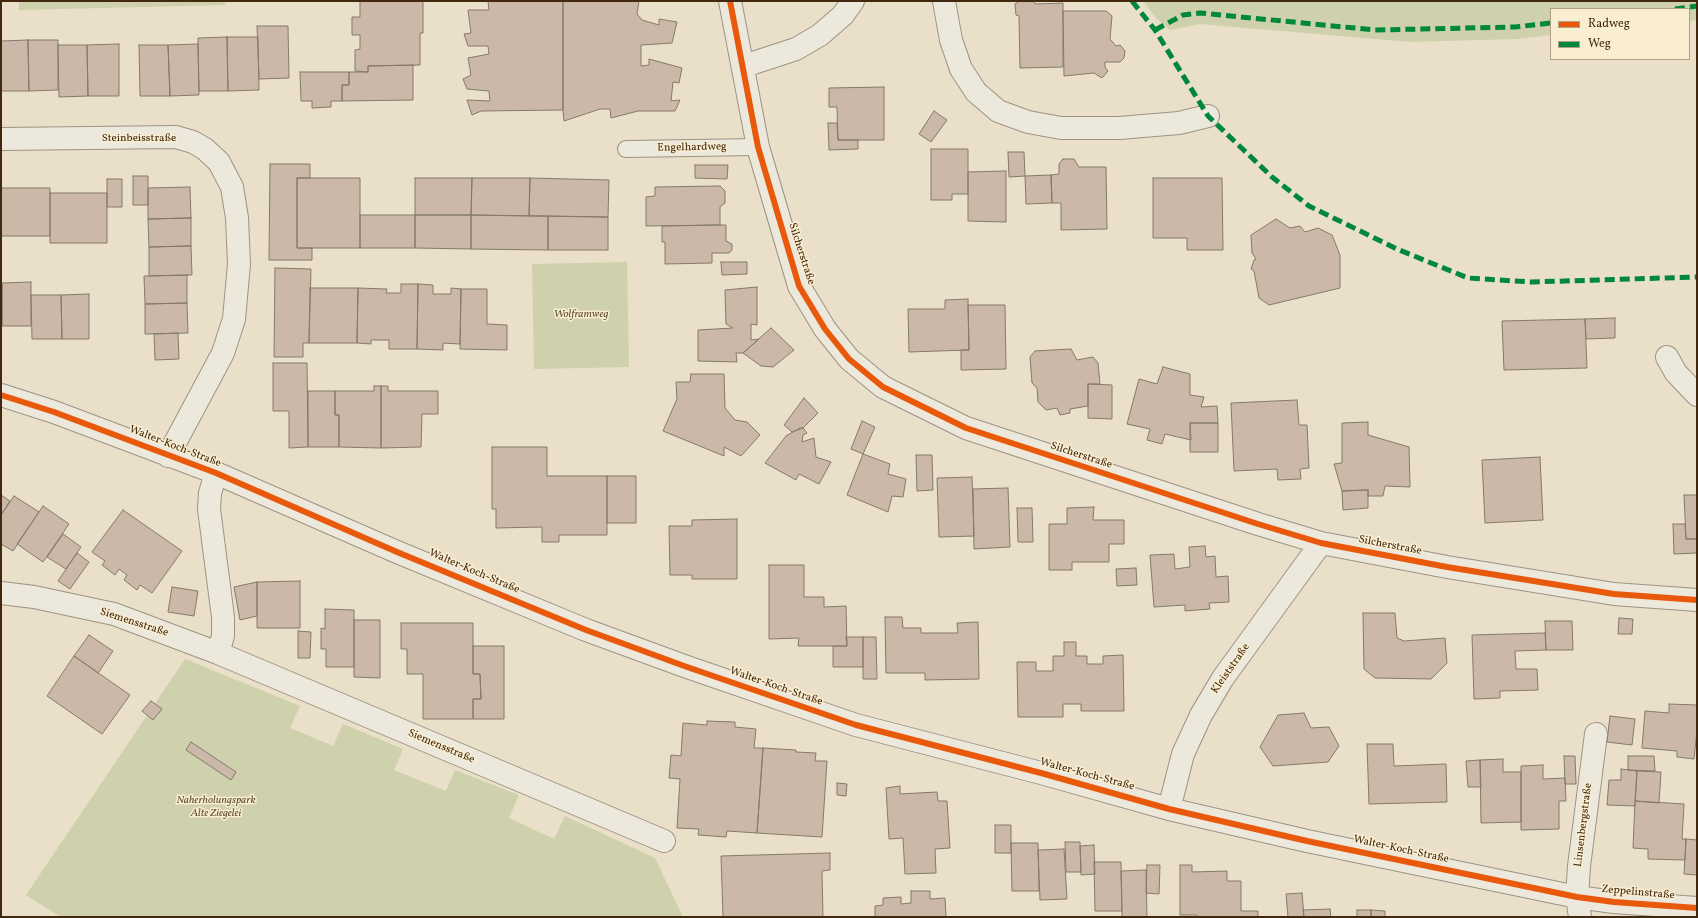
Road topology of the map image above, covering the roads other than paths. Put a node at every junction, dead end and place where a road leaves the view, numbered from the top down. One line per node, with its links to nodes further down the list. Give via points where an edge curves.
1 (730, 1): 4 (street, Silcherstraße)
2 (853, 1): 4 (street, via 843,15 820,35 796,49)
3 (944, 1): 5 (street, via 951,40 961,69 976,92 998,111 1028,122 1061,128 1119,128 1179,123)
4 (744, 66): 7 (street, Silcherstraße)
5 (1208, 116)
6 (1, 139): 12 (street, Steinbeisstraße, via 176,138 193,142 206,149 220,162 232,187 237,218 239,264 234,319 223,353)
7 (758, 147): 8 (lane, Engelhardweg); 14 (street, Silcherstraße, via 799,286 825,329 849,359 883,387 966,428 1258,524)
8 (626, 149)
9 (1667, 357): 11 (street, via 1676,373)
10 (1, 395): 12 (street, Walter-Koch-Straße, via 54,412)
11 (1697, 395)
12 (168, 456): 13 (street, Walter-Koch-Straße)
13 (216, 473): 17 (street, via 210,493 209,509 224,617 224,636); 19 (street, Walter-Koch-Straße, via 397,552 586,630 687,667 856,725)
14 (1321, 542): 16 (street, Silcherstraße, via 1447,567 1614,594); 19 (street, Kleiststraße, via 1223,678 1201,715 1183,754)
15 (1, 593): 17 (street, Siemensstraße, via 34,597 114,614)
16 (1697, 600)
17 (218, 653): 20 (street, Siemensstraße)
18 (1596, 734): 21 (street, Linsenbergstraße)
19 (1169, 809): 21 (street, Walter-Koch-Straße)
20 (664, 841)
21 (1578, 907): 22 (street, Zeppelinstraße, via 1614,902)
22 (1697, 908)

